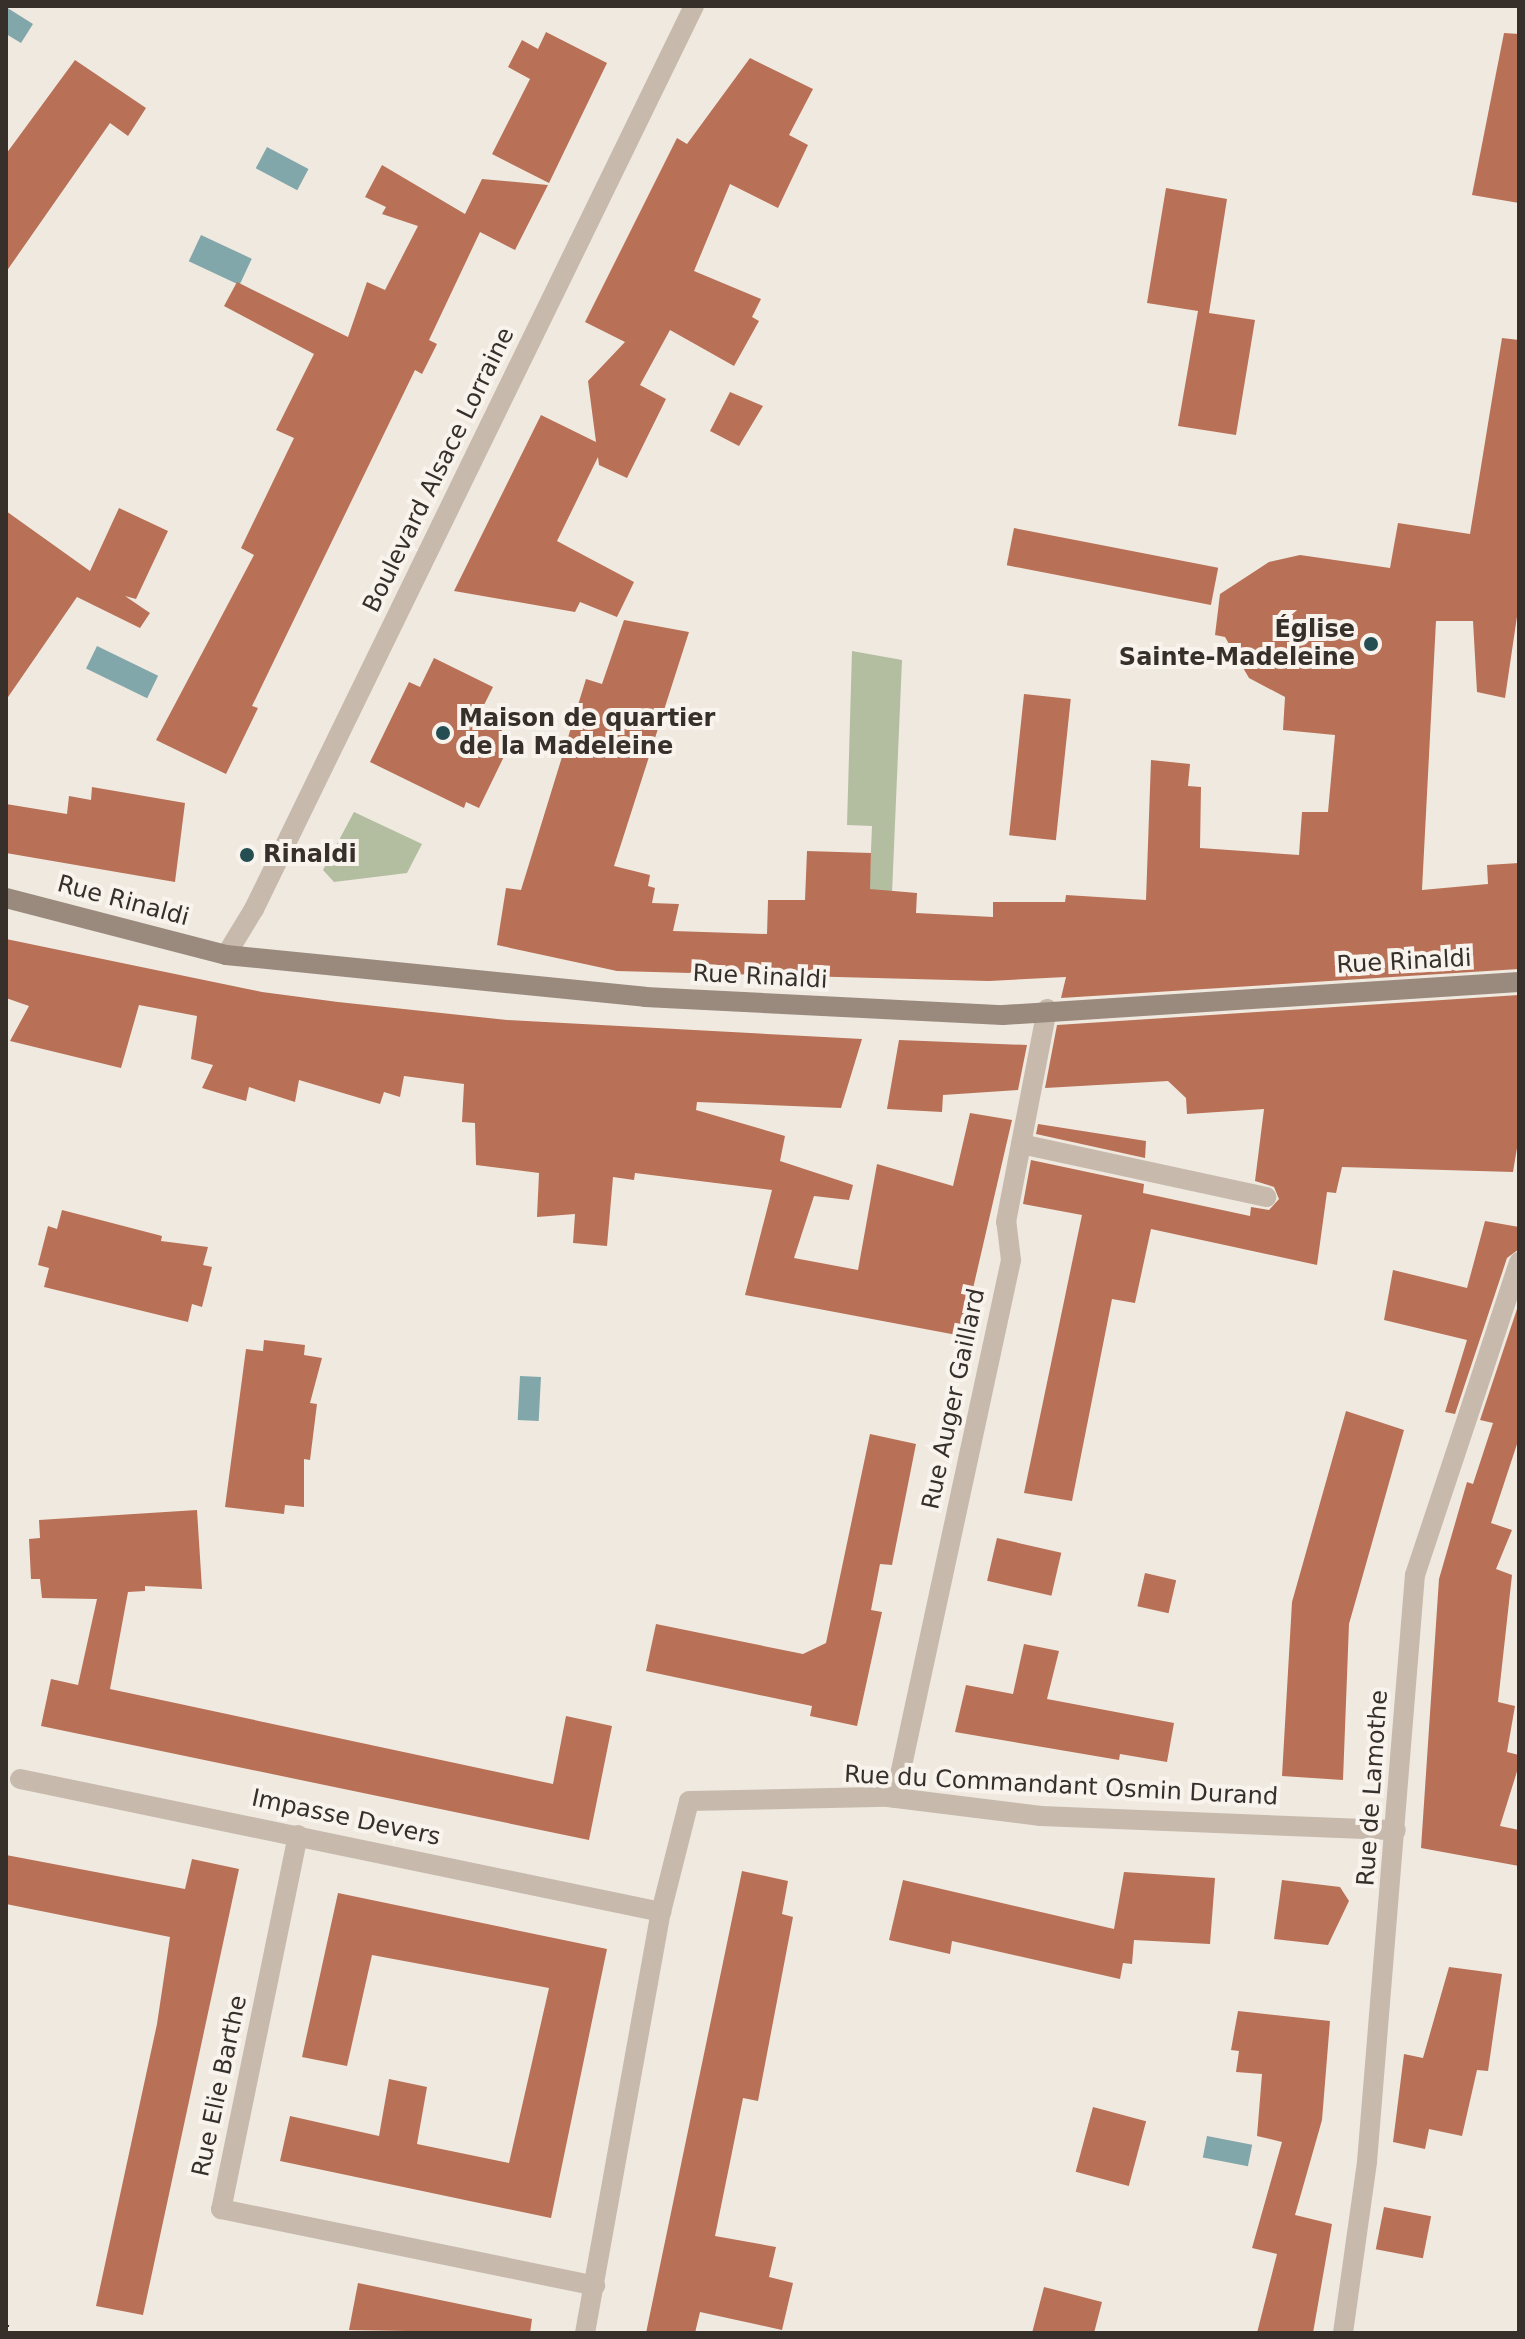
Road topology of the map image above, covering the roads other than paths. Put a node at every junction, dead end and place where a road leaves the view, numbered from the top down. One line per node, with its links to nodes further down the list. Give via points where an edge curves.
1 (694, 6): 3 (street, Boulevard Alsace Lorraine, via 254,909)
2 (6, 898): 3 (street, Rue Rinaldi)
3 (226, 955): 5 (street, Rue Rinaldi, via 645,997 1003,1015)
4 (1519, 982): 5 (street, Rue Rinaldi)
5 (1047, 1009): 6 (street, Rue Auger Gaillard)
6 (1021, 1144): 7 (street); 10 (street, Rue Auger Gaillard, via 1006,1222 1011,1260)
7 (1266, 1197)
8 (1519, 1262): 11 (street, Rue de Lamothe, via 1415,1575)
9 (20, 1779): 12 (street, Impasse Devers)
10 (895, 1798): 11 (street, Rue du Commandant Osmin Durand, via 1041,1816); 13 (street, Rue du Commandant Osmin Durand, via 689,1801)
11 (1396, 1830): 16 (street, Rue de Lamothe, via 1367,2162)
12 (298, 1835): 13 (street, Impasse Devers); 14 (street, Rue Elie Barthe, via 221,2209)
13 (661, 1912): 14 (street, Rue du Commandant Osmin Durand)
14 (595, 2286): 15 (street, Rue du Commandant Osmin Durand)
15 (585, 2333)
16 (1343, 2333)

